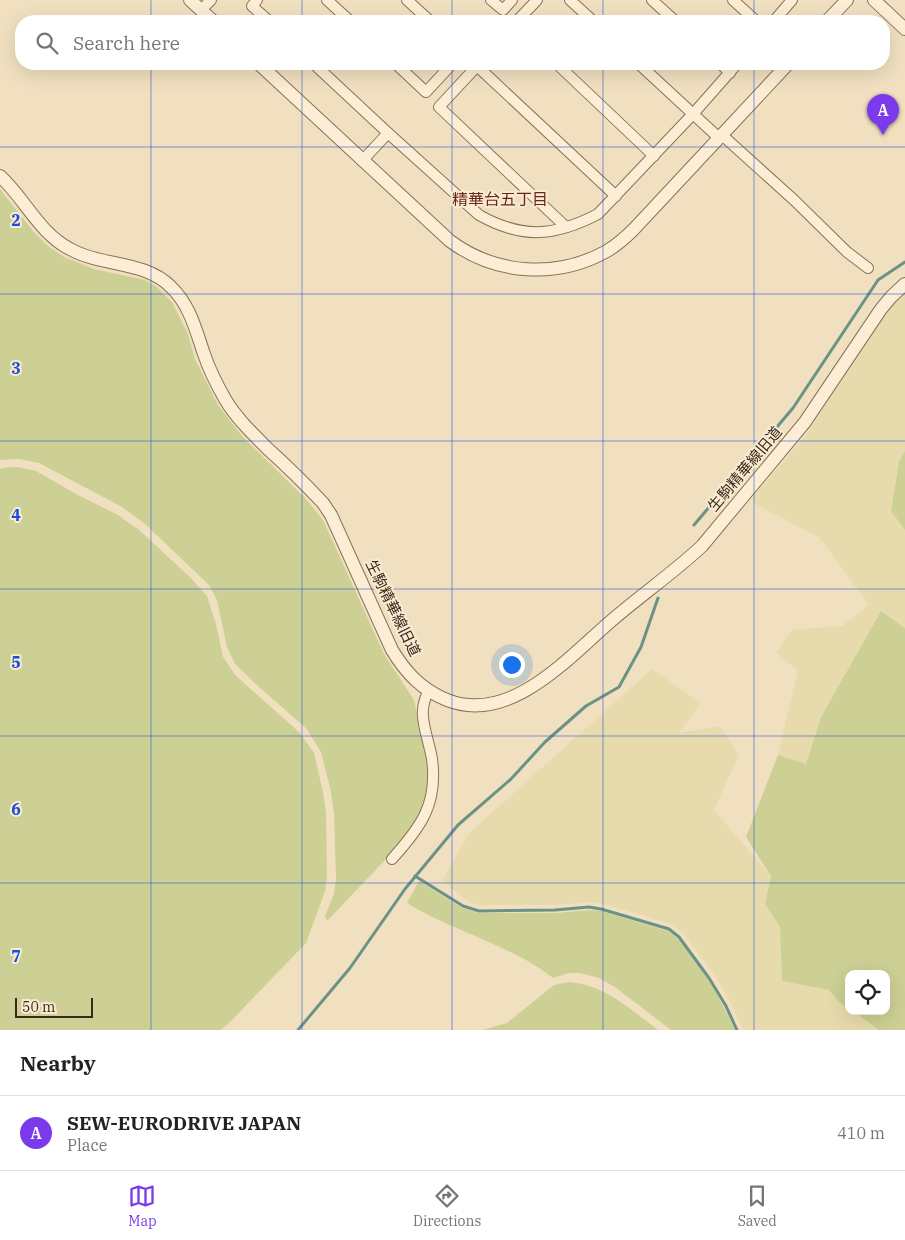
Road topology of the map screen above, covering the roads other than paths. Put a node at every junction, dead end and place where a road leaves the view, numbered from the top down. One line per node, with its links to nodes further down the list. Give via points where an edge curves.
1 (190, 0): 15 (street)
2 (211, 0): 15 (street)
3 (257, 0): 17 (street, via 252,6)
4 (326, 0): 18 (street)
5 (407, 0): 19 (street)
6 (491, 0): 7 (street, via 502,10)
7 (512, 0)
8 (537, 0): 20 (street)
9 (570, 0): 21 (street)
10 (652, 0): 22 (street)
11 (733, 0): 23 (street)
12 (792, 0): 24 (street)
13 (847, 0): 25 (street)
14 (874, 0): 26 (street)
15 (201, 10): 16 (street)
16 (206, 15)
17 (262, 15)
18 (343, 15)
19 (423, 15)
20 (523, 15)
21 (586, 15)
22 (668, 15)
23 (749, 15)
24 (779, 15)
25 (833, 15)
26 (905, 29)
27 (265, 70): 42 (street)
28 (320, 70): 39 (street)
29 (402, 70): 30 (street, via 426,92)
30 (446, 70)
31 (473, 70): 45 (street, via 439,107)
32 (481, 70): 44 (street)
33 (563, 70): 41 (street)
34 (645, 70): 38 (street)
35 (728, 70): 37 (street)
36 (782, 70): 40 (street)
37 (730, 72): 38 (street)
38 (693, 114): 40 (street); 41 (street)
39 (388, 133): 42 (street); 45 (street, via 469,207 494,223 529,233)
40 (720, 137): 42 (street, via 621,241 588,260 545,270 504,266 460,249); 46 (street)
41 (654, 156): 44 (street)
42 (362, 161)
43 (0, 176): 48 (street, 生駒精華線旧道, via 40,225 68,249 97,260 148,272 162,279 180,297 225,400 248,430 323,503 392,650 402,667)
44 (616, 196): 45 (street, via 598,214)
45 (566, 227)
46 (868, 268)
47 (905, 284): 48 (street, 生駒精華線旧道, via 880,309 799,429 702,546 683,564 522,693 496,703 470,706)
48 (428, 691): 49 (street, via 422,711 432,760 429,802 417,831)
49 (392, 858)

